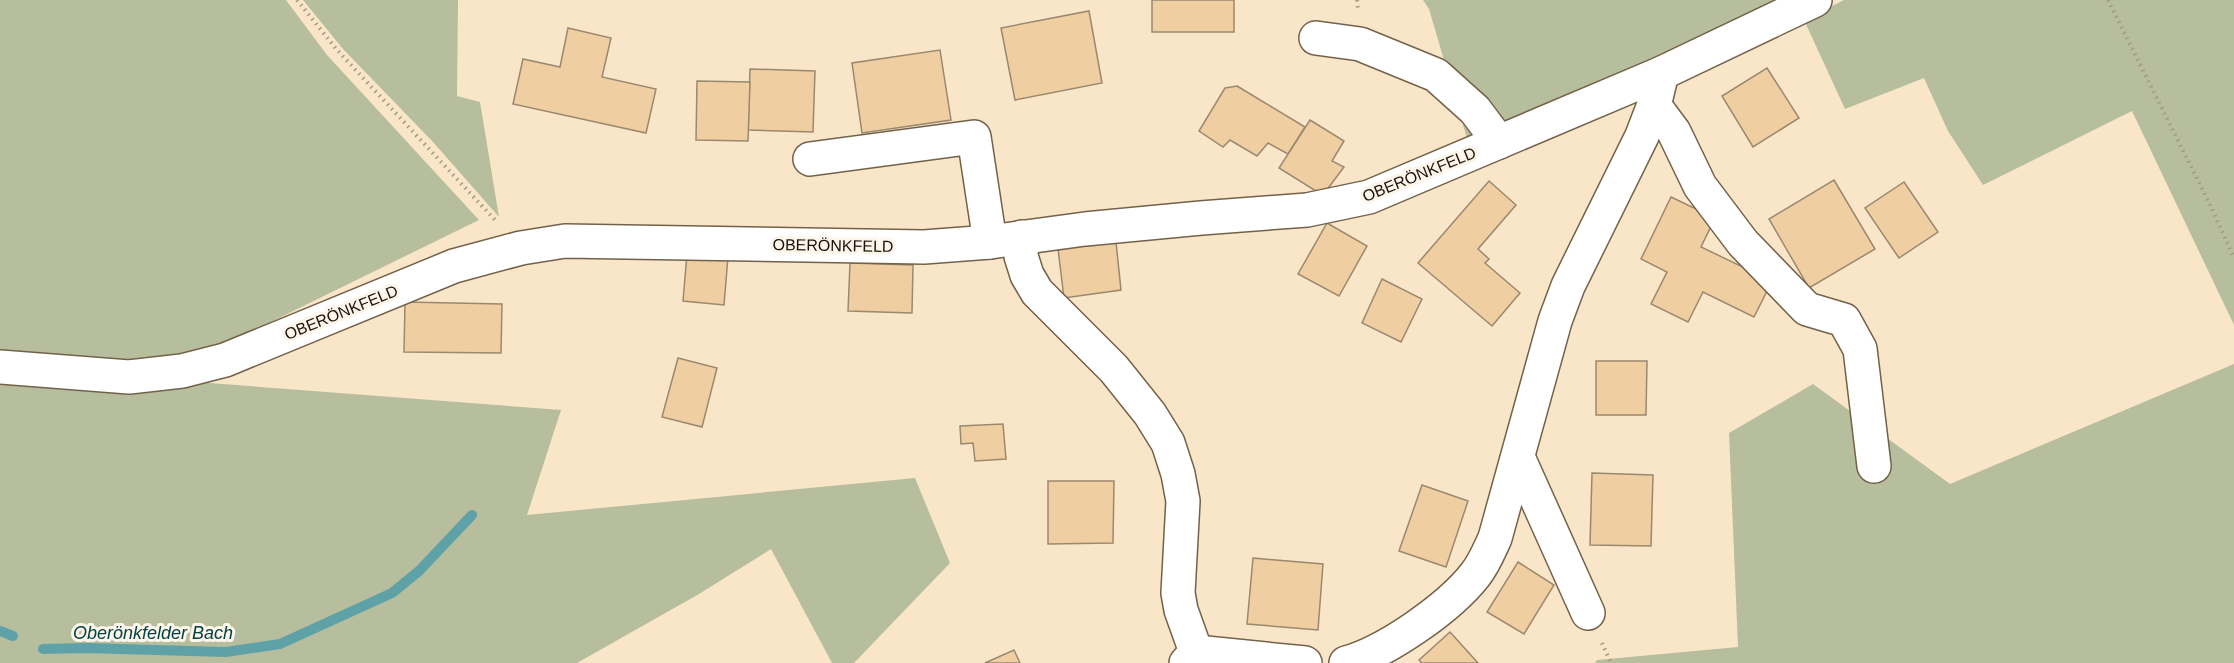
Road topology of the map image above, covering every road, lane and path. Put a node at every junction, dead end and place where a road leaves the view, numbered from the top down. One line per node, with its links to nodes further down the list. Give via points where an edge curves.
1 (297, 0): 10 (path, via 338,51)
2 (1815, 0): 5 (street, OBERÖNKFELD)
3 (2108, 0): 11 (path)
4 (1316, 38): 7 (street, via 1360,44 1436,75 1475,110)
5 (1662, 74): 6 (street); 7 (street, OBERÖNKFELD)
6 (1654, 105): 13 (street, via 1568,286); 14 (street, via 1674,132 1700,186 1743,243 1807,309 1844,320 1860,348)
7 (1499, 142): 9 (street, OBERÖNKFELD, via 1369,197 1336,204)
8 (810, 159): 9 (street, via 974,136)
9 (1006, 240): 10 (street, OBERÖNKFELD, via 924,247 565,241); 16 (street, via 1021,256 1037,292 1114,369 1168,443 1183,501 1178,593)
10 (521, 248): 12 (street, OBERÖNKFELD, via 454,266 225,360 182,371 129,377)
11 (2234, 258)
12 (0, 367)
13 (1518, 457): 15 (street); 18 (street, via 1495,538 1463,589 1407,633)
14 (1874, 466)
15 (1588, 613)
16 (1191, 658): 17 (street)
17 (1305, 663)
18 (1346, 663)

